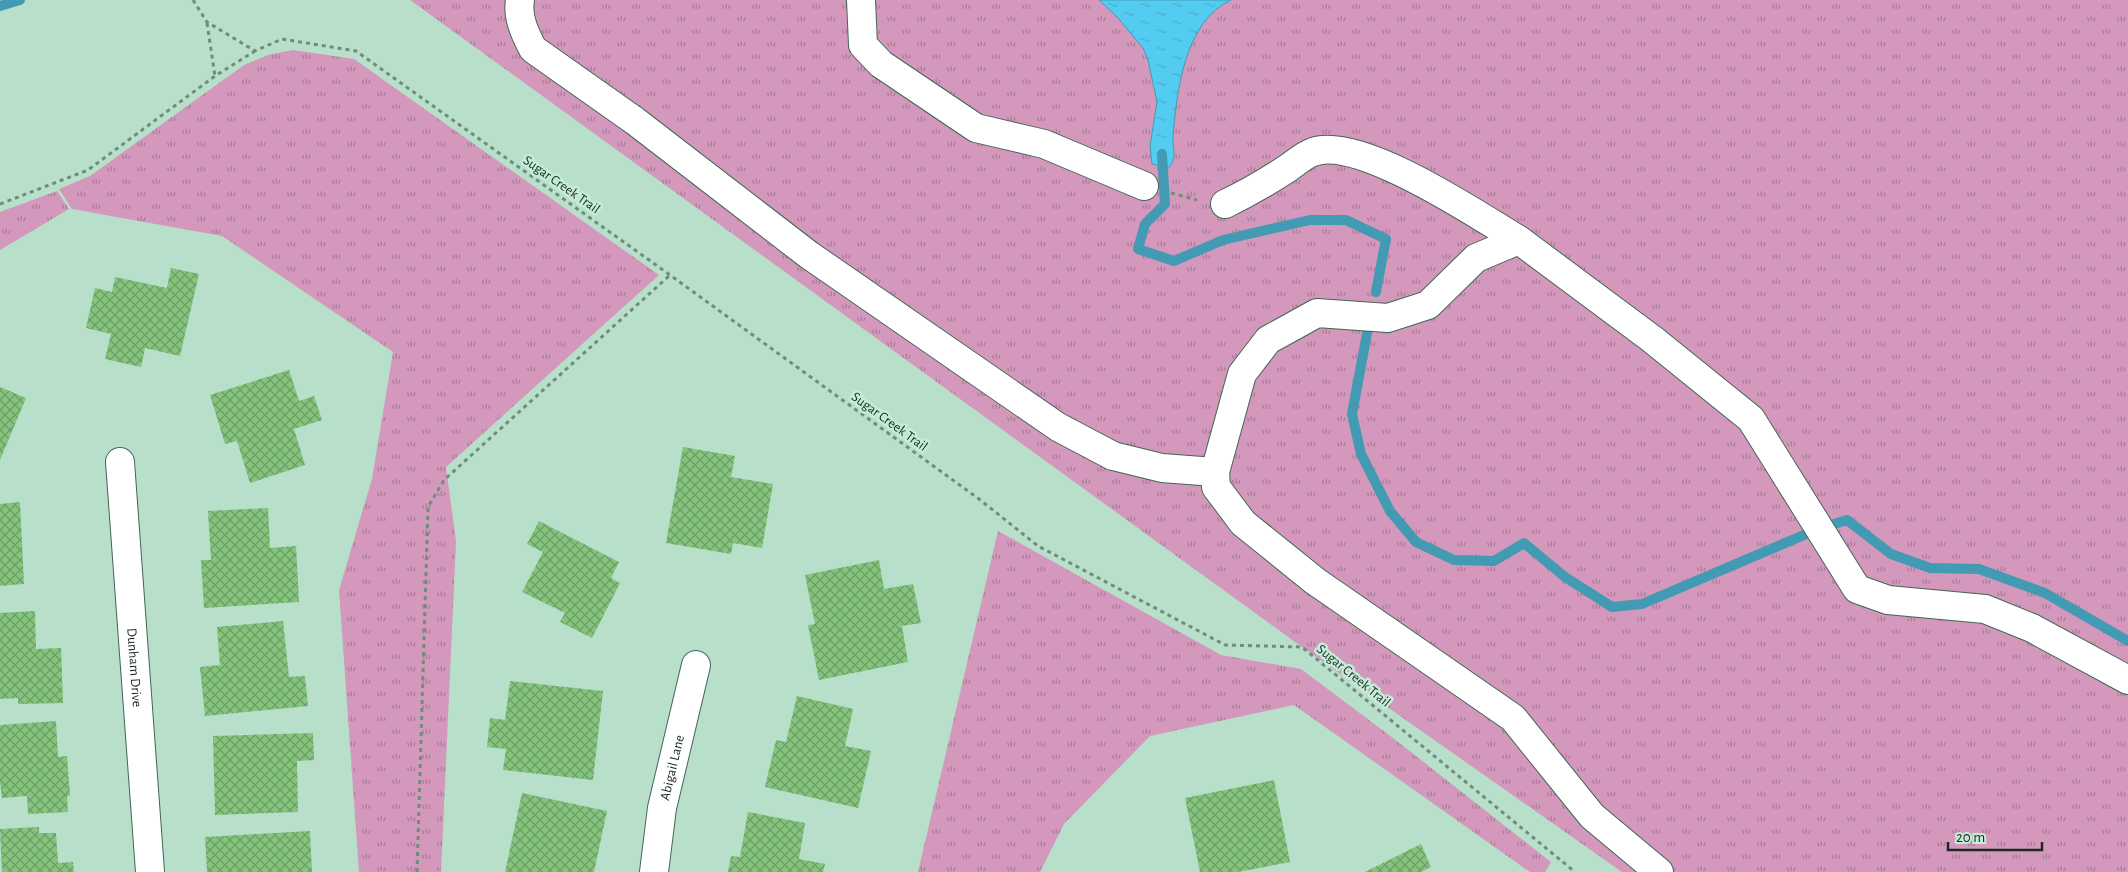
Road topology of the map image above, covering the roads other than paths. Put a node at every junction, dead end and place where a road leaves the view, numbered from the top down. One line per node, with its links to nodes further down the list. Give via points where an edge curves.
1 (520, 0): 7 (street, via 523,27 532,49 635,121 809,255 1058,427 1113,456 1162,468)
2 (861, 0): 3 (street, via 863,46 881,64 976,128 1044,144)
3 (1144, 186)
4 (1225, 204): 5 (street, via 1252,192 1314,151 1343,150 1386,165 1448,196)
5 (1519, 240): 7 (street, via 1476,258 1428,305 1388,318 1317,314 1268,340 1242,374); 9 (street, via 1652,339 1750,419 1856,589 1888,600 1985,609 2032,628)
6 (120, 462): 10 (street, Dunham Drive)
7 (1215, 472): 12 (street, via 1216,487 1243,523 1315,581 1513,718 1592,816)
8 (696, 665): 11 (street, Abigail Lane, via 662,808)
9 (2128, 680)
10 (150, 872)
11 (654, 872)
12 (1659, 872)

